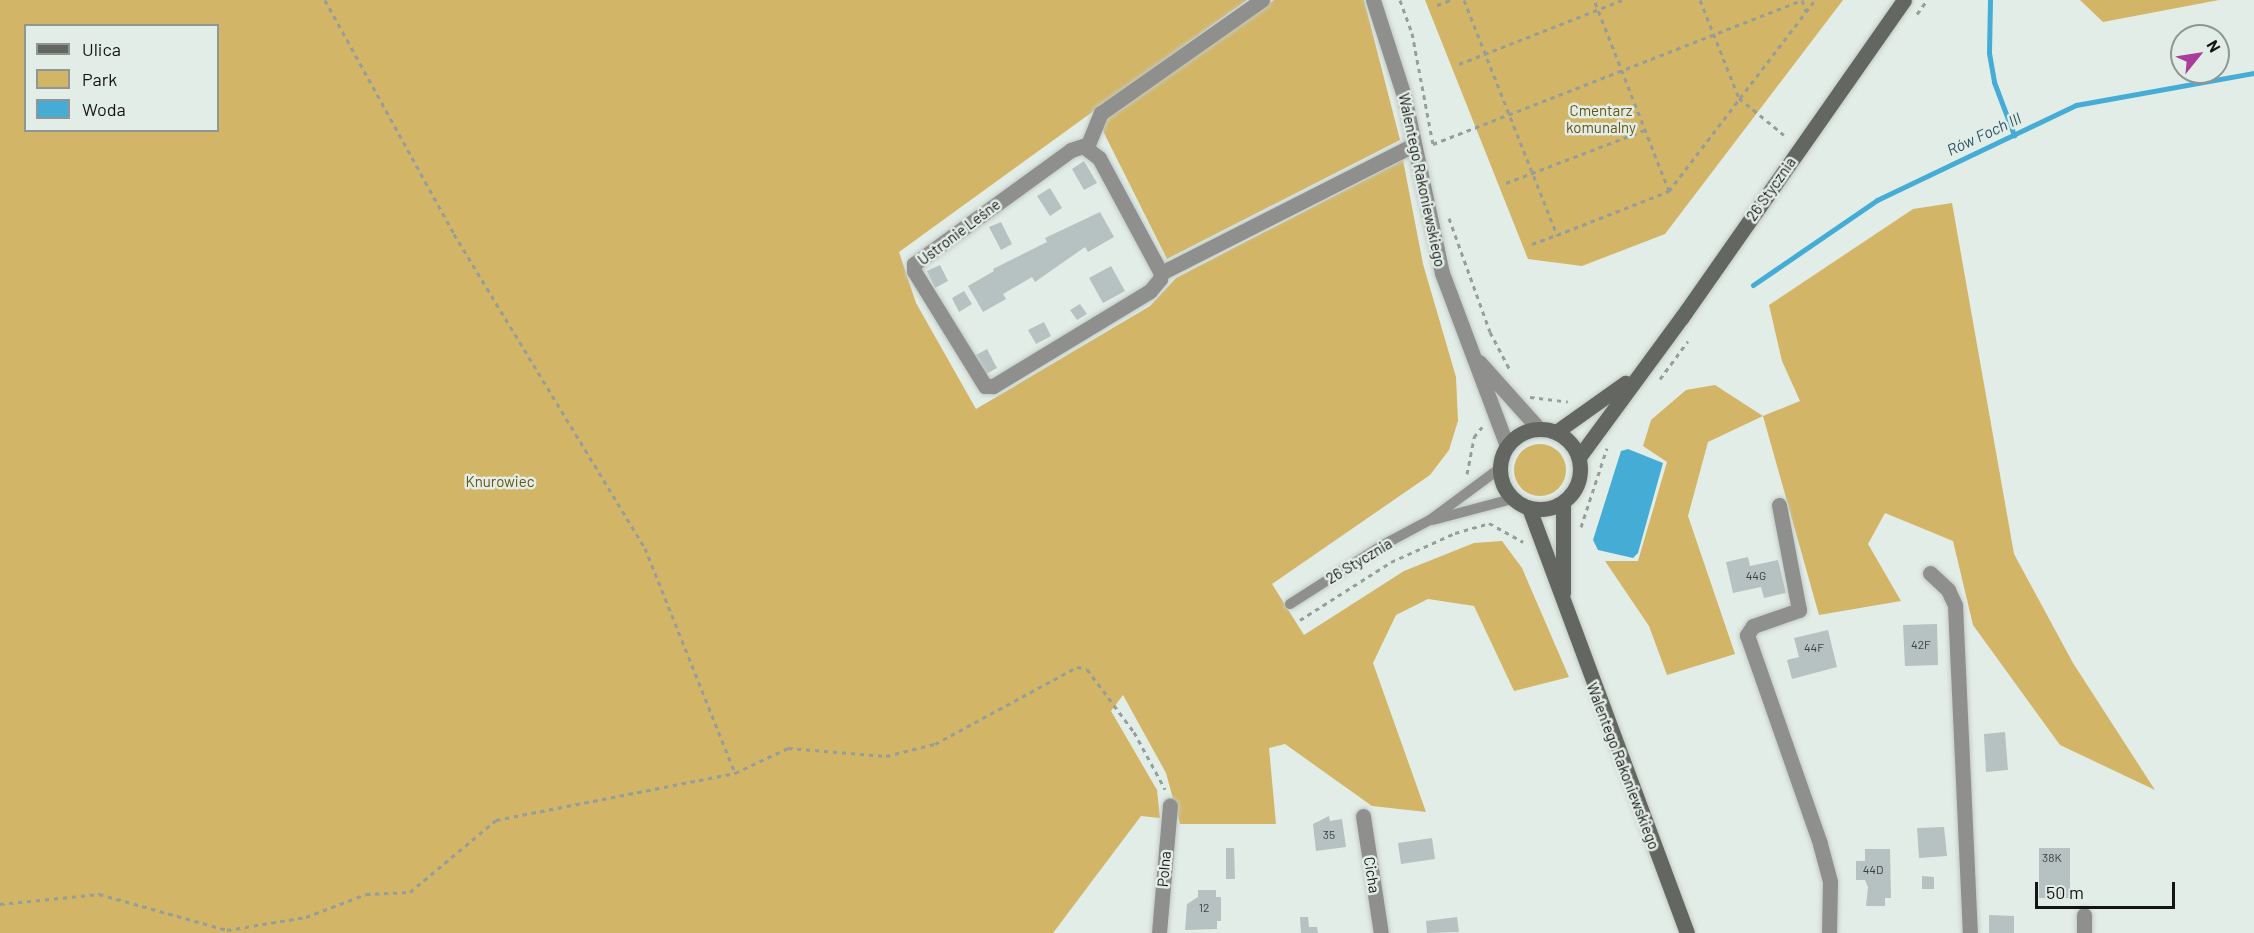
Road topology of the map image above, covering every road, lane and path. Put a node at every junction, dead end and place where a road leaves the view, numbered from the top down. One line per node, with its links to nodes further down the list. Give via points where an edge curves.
1 (325, 0): 55 (path, via 454,234 645,548)
2 (1262, 0): 26 (street, via 1101,113)
3 (1374, 0): 25 (street, Walentego Rakoniewskiego, via 1391,47)
4 (1400, 0): 24 (path, via 1412,33)
5 (1451, 0): 13 (path)
6 (1464, 0): 17 (path)
7 (1594, 0): 14 (path)
8 (1622, 0): 14 (path)
9 (1700, 0): 16 (path)
10 (1802, 0): 15 (path); 16 (path)
11 (1815, 0): 15 (path)
12 (1904, 0): 36 (street, 26 Stycznia, via 1682,317)
13 (1437, 5)
14 (1598, 10): 17 (path); 19 (path)
15 (1806, 11): 20 (path)
16 (1714, 35): 19 (path); 20 (path)
17 (1485, 53): 18 (path); 21 (path)
18 (1459, 64)
19 (1622, 71): 21 (path); 22 (path)
20 (1739, 98): 23 (path); 30 (path)
21 (1509, 115): 24 (path); 28 (path)
22 (1645, 130): 28 (path); 30 (path)
23 (1784, 135)
24 (1433, 144): 27 (path)
25 (1413, 145): 34 (street, Ustronie Leśne); 35 (street, Walentego Rakoniewskiego, via 1442,273)
26 (1087, 147): 34 (street, via 1099,158); 34 (street, Ustronie Leśne, via 1077,147 1061,156 916,261 914,271 983,384 989,387 1150,291)
27 (1436, 156)
28 (1532, 173): 29 (path); 32 (path)
29 (1506, 183)
30 (1669, 191): 32 (path)
31 (1448, 213): 37 (path, via 1490,332)
32 (1557, 235): 33 (path)
33 (1532, 244)
34 (1161, 273)
35 (1475, 357): 38 (street, Walentego Rakoniewskiego); 41 (street, Walentego Rakoniewskiego)
36 (1635, 376): 39 (street, 26 Stycznia); 42 (street, 26 Stycznia)
37 (1515, 380)
38 (1539, 429): 39 (street); 41 (street, via 1521,434)
39 (1556, 432): 42 (street, via 1570,442)
40 (1608, 441): 49 (path, via 1577,534)
41 (1507, 446): 43 (street)
42 (1578, 457): 45 (street, via 1580,478)
43 (1499, 469): 44 (street, via 1502,485); 48 (lane, 26 Stycznia)
44 (1512, 499): 47 (street); 48 (lane, 26 Stycznia)
45 (1563, 503): 47 (street, via 1540,510); 49 (street, Walentego Rakoniewskiego)
46 (1779, 505): 63 (street, via 1799,610 1753,626 1747,635 1820,844 1830,882)
47 (1529, 508): 50 (street, Walentego Rakoniewskiego)
48 (1430, 520): 53 (lane, 26 Stycznia)
49 (1561, 537): 52 (street, Walentego Rakoniewskiego)
50 (1539, 539): 52 (street, Walentego Rakoniewskiego); 54 (path, via 1523,542 1489,523 1455,533 1391,562)
51 (1930, 573): 64 (street, via 1948,590 1955,605)
52 (1563, 598): 62 (street, Walentego Rakoniewskiego, via 1577,647)
53 (1290, 604)
54 (1300, 620)
55 (735, 773): 56 (path, via 788,748 886,756 935,744 1077,667 1087,669 1134,732 1163,780); 58 (path, via 496,820 410,892 366,894 306,917 227,930 99,894)
56 (1170, 805): 60 (street, Polna)
57 (1363, 816): 61 (street, Cicha)
58 (0, 904)
59 (2084, 915): 65 (street)
60 (1159, 933)
61 (1381, 933)
62 (1687, 933)
63 (1829, 933)
64 (1970, 933)
65 (2084, 933)

